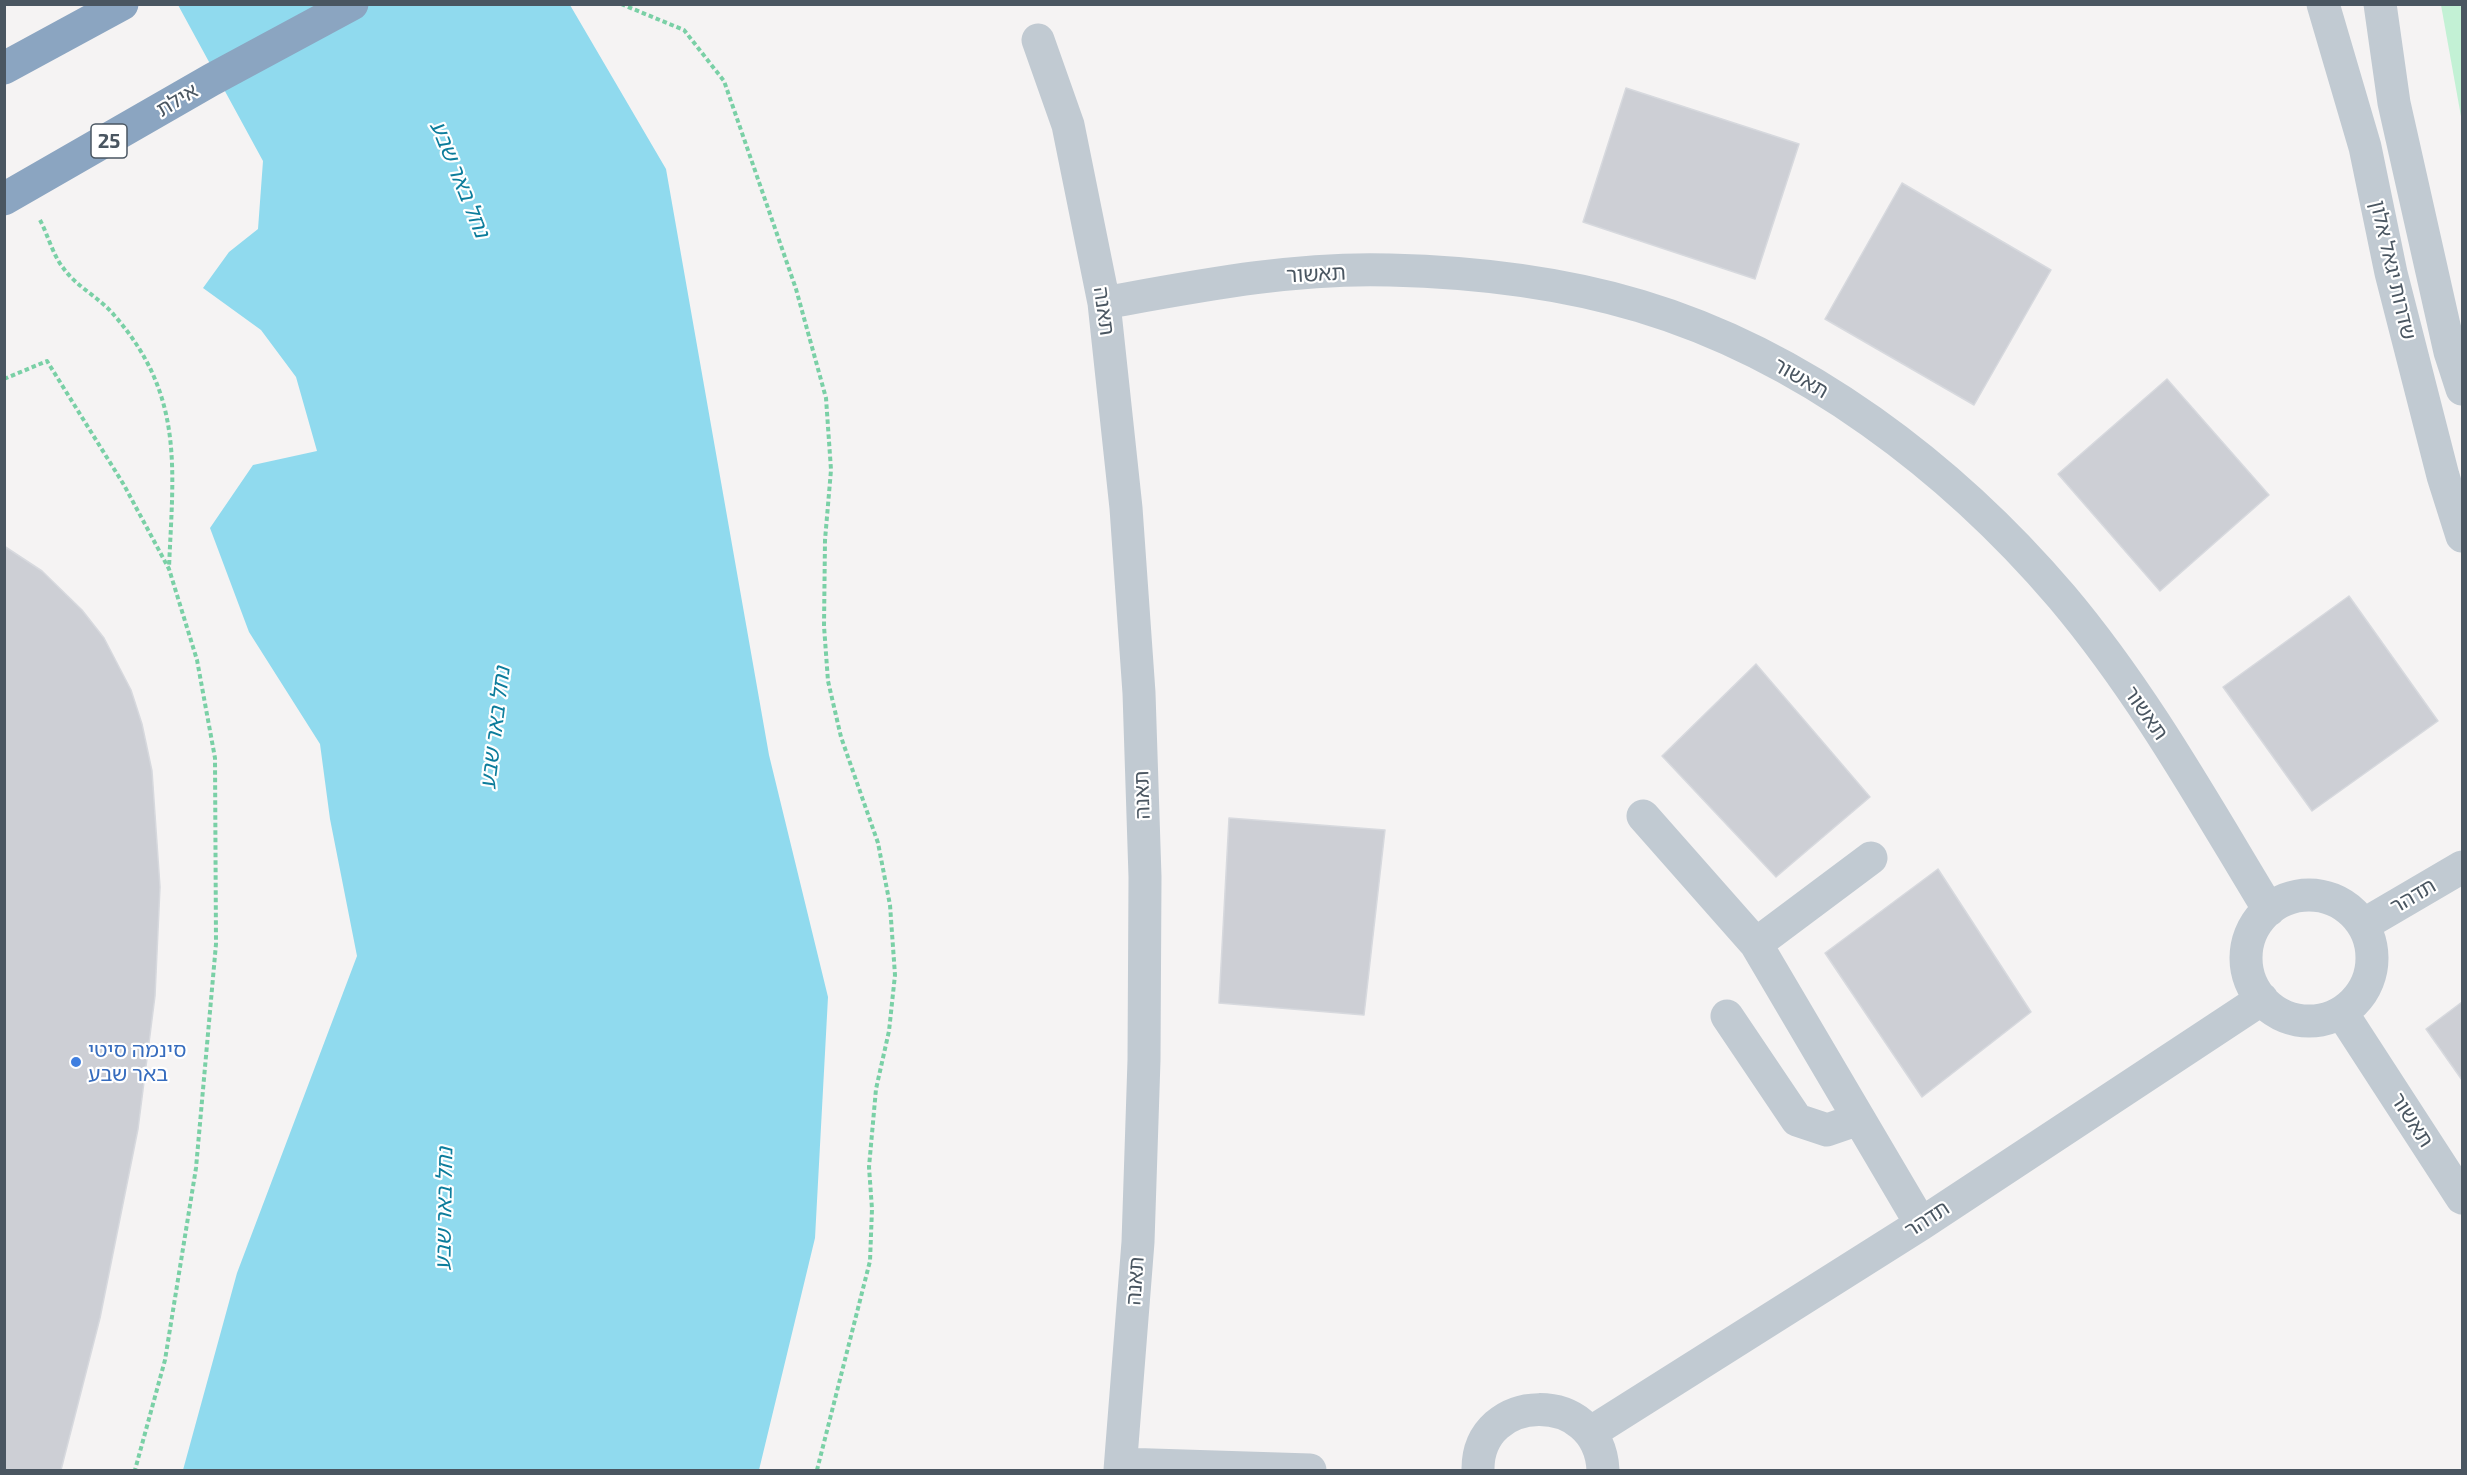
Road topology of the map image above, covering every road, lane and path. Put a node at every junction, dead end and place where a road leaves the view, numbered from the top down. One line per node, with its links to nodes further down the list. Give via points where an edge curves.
1 (352, 4): 8 (highway, אילת / 25)
2 (621, 4): 29 (path, via 684,30 724,81 796,289 826,398 831,470 825,540 828,681 841,737 878,843 890,905 895,975 890,1031 876,1089 870,1156 870,1261)
3 (2323, 4): 12 (street, שדרות יגאל אלון, via 2365,147 2391,273 2443,476)
4 (2379, 4): 11 (street, שדרות יגאל אלון, via 2394,103 2450,352)
5 (115, 8): 7 (highway)
6 (1038, 40): 9 (street, תאנה, via 1068,125)
7 (4, 68)
8 (15, 193): 13 (path, via 64,269 114,314 157,378 170,427)
9 (1104, 303): 17 (street, תאשור, via 1251,277 1388,270 1506,278 1640,306 1755,351 1863,414 1956,489 2062,597 2153,719); 27 (street, תאנה, via 1139,693 1145,877 1138,1242)
10 (4, 379): 13 (path, via 46,361 124,485)
11 (2463, 389)
12 (2463, 536)
13 (169, 569): 28 (path, via 196,660 215,758 216,944 196,1168 165,1360)
14 (1643, 816): 19 (street)
15 (1871, 858): 19 (street)
16 (2463, 867): 18 (street, תדהר)
17 (2269, 910): 18 (street, via 2285,900 2315,896 2343,905); 20 (street, via 2252,933 2247,953 2248,973)
18 (2363, 926): 21 (street, via 2370,944 2370,974 2363,992)
19 (1756, 944): 23 (street)
20 (2262, 999): 21 (street, via 2284,1017 2304,1022); 25 (street, תדהר)
21 (2342, 1013): 24 (street, תאשור)
22 (1727, 1016): 23 (street, via 1797,1120 1827,1130)
23 (1858, 1119): 25 (street)
24 (2463, 1198)
25 (1921, 1224): 26 (street, תדהר)
26 (1590, 1433): 31 (street, via 1556,1410 1517,1413 1487,1438); 32 (street, via 1599,1448)
27 (1120, 1467): 30 (street)
28 (135, 1470)
29 (817, 1470)
30 (1310, 1470)
31 (1478, 1470)
32 (1603, 1470)

